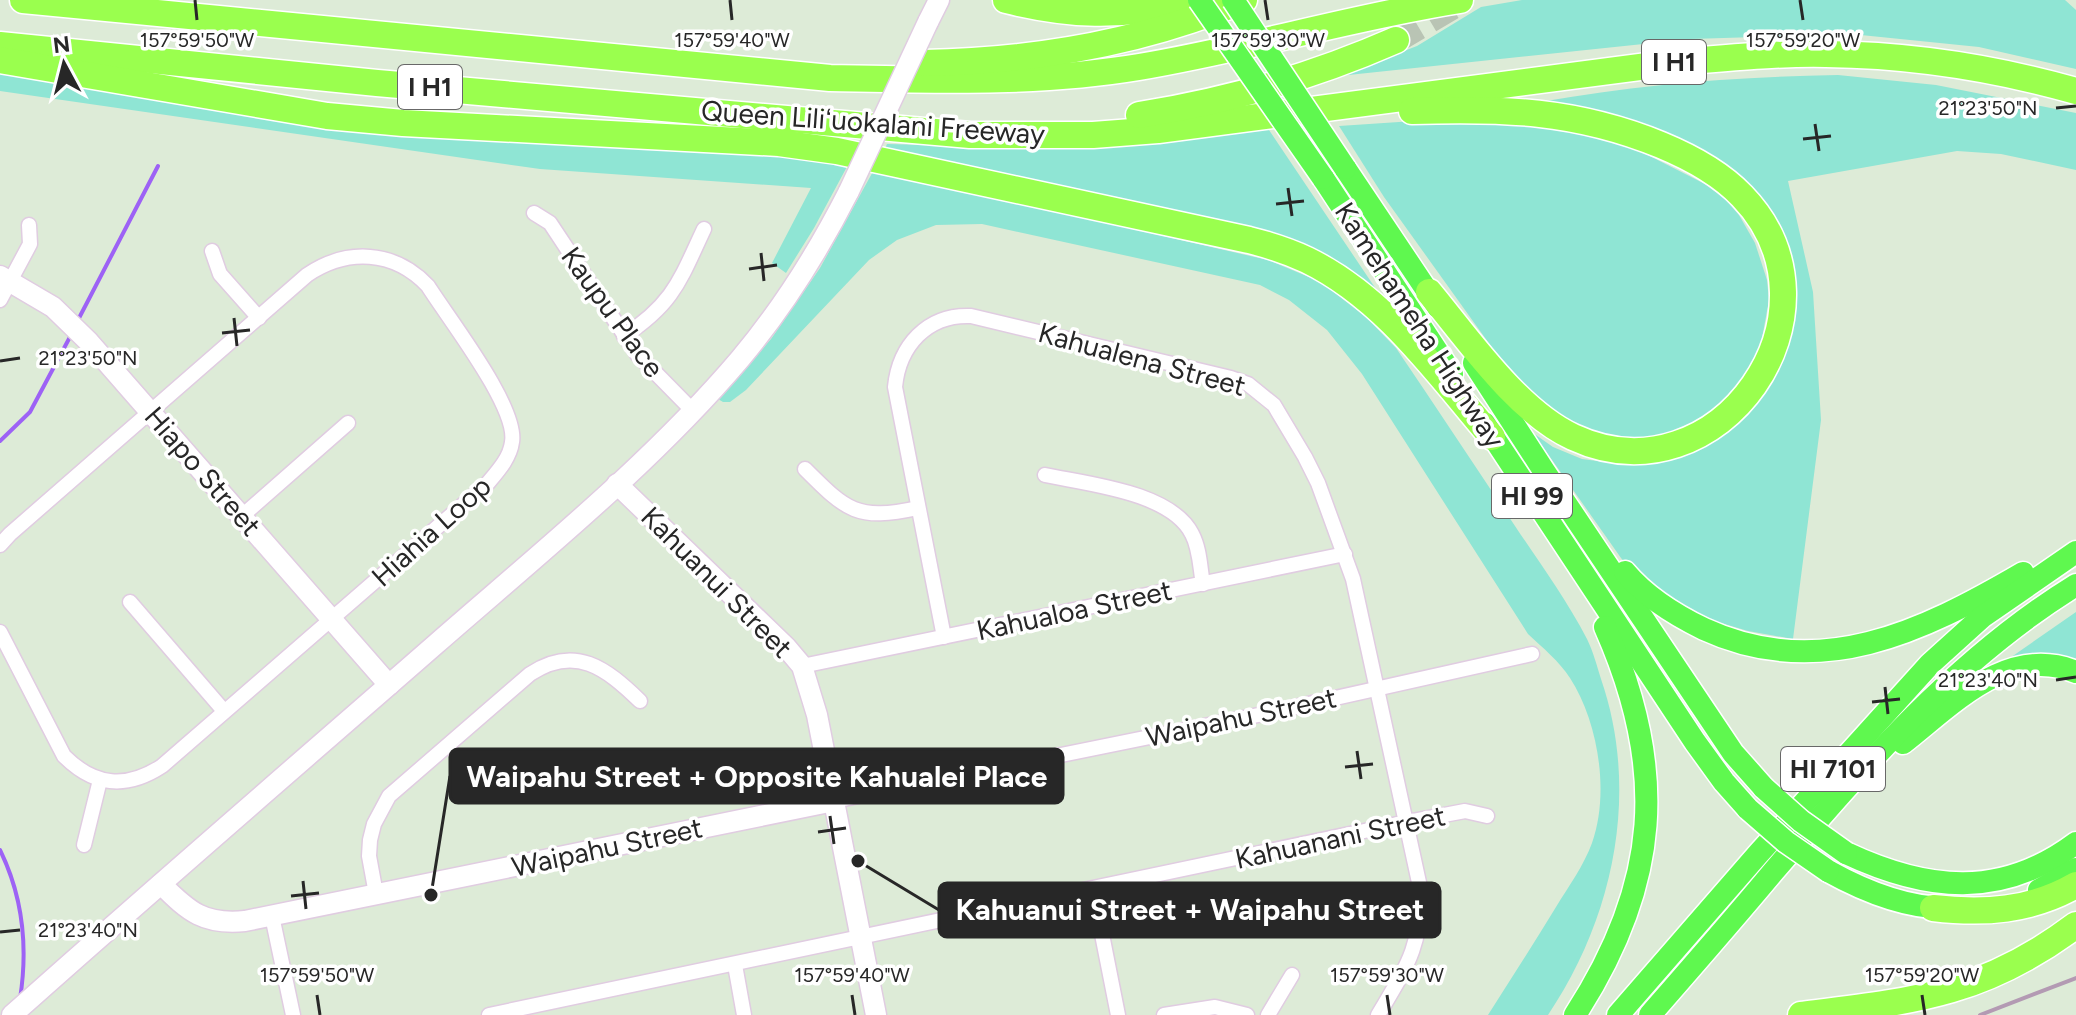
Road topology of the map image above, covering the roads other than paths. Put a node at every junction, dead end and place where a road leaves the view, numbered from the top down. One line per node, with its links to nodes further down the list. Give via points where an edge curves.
1 (23, 0): 9 (highway, Queen Liliʻuokalani Freeway / I H1, via 799,75 940,81 1137,67)
2 (156, 0): 8 (highway, via 868,64 1065,52)
3 (939, 0): 26 (street, bridge, via 849,191 804,272)
4 (1006, 0): 5 (highway, via 1070,14 1105,14)
5 (1184, 0)
6 (1199, 0): 28 (main road, Kamehameha Highway / HI 99, bridge)
7 (1233, 0): 21 (main road, Kamehameha Highway / HI 99, bridge)
8 (1244, 0)
9 (1456, 0)
10 (1396, 40): 15 (highway, via 1277,84 1177,109 1067,122)
11 (0, 45): 15 (highway, Queen Liliʻuokalani Freeway / I H1)
12 (0, 60): 28 (highway, via 327,116 779,143 837,151 1249,240 1308,260 1356,290 1397,327)
13 (2076, 91): 14 (highway, Queen Liliʻuokalani Freeway / I H1, via 1974,68 1825,54 1678,62)
14 (1272, 114): 15 (highway, Queen Liliʻuokalani Freeway / I H1, via 1093,135 970,135); 21 (highway, via 1510,109 1588,120 1640,136 1698,163 1757,213 1779,264 1782,303 1766,368 1733,411 1716,426 1683,441 1620,450 1576,439 1541,418)
15 (860, 124)
16 (534, 213): 24 (street, Kaupu Place, via 550,223)
17 (29, 225): 20 (street, via 30,244)
18 (704, 229): 24 (street, via 667,301)
19 (212, 251): 23 (street, via 220,274)
20 (5, 278): 22 (street); 25 (street, Hiapo Street, via 53,307)
21 (1429, 292): 30 (main road, Kamehameha Highway / HI 99)
22 (0, 300)
23 (259, 318): 25 (street, Hiahia Loop); 43 (street, Hiahia Loop, via 307,275 330,262 375,257 404,266 428,286 502,400 512,428 508,456 487,484)
24 (624, 336): 26 (street, Kaupu Place, via 648,368)
25 (151, 411): 34 (street, Hiapo Street); 37 (street, Hiahia Loop)
26 (693, 411): 32 (street)
27 (348, 423): 34 (street)
28 (1492, 437): 35 (main road, Kamehameha Highway / HI 99)
29 (805, 469): 33 (street, via 837,500 861,512)
30 (1544, 471): 36 (main road, HI 99, via 1619,566 1652,598 1711,632 1763,648 1826,651 1884,641 1983,595); 58 (main road, bridge, via 1733,753 1792,814 1846,853 1908,876 1956,884 2019,875)
31 (1045, 475): 40 (street, via 1137,496 1171,511 1197,545)
32 (617, 484): 47 (street, Kahuanui Street); 49 (street)
33 (918, 508): 39 (street, Kahualena Street, via 896,375 921,331 943,319 971,316 1255,388 1274,405 1305,457); 45 (street, Kahualena Street)
34 (242, 516): 43 (street, Hiapo Street)
35 (1556, 534): 65 (main road, Kamehameha Highway / HI 99, bridge, via 1709,763 1748,809 1828,871 1882,896); 81 (main road, via 1604,625 1630,689 1645,756 1647,794 1632,901 1611,956)
36 (2076, 541)
37 (0, 545)
38 (2076, 552): 82 (main road, HI 7101, via 1982,617 1930,664)
39 (1345, 554): 40 (street, Kahualoa Street); 50 (street, Kahualena Street)
40 (1203, 584): 45 (street, Kahualoa Street)
41 (2076, 585): 57 (main road, HI 7101, via 1999,638 1930,698)
42 (130, 602): 52 (street)
43 (331, 618): 49 (street, Hiapo Street); 52 (street, Hiahia Loop)
44 (0, 632): 53 (street, via 64,756)
45 (944, 637): 47 (street, Kahualoa Street)
46 (1532, 654): 50 (street, Waipahu Street)
47 (802, 666): 54 (street, Kahuanui Street)
48 (2076, 672): 57 (main road, via 2040,663 1996,674 1903,744)
49 (389, 685): 61 (street)
50 (1377, 688): 54 (street, Waipahu Street); 56 (street, Kahualena Street)
51 (640, 701): 64 (street, via 605,670 580,661 555,661 530,674 389,796 370,840)
52 (224, 711): 53 (street, Hiahia Loop, via 145,777)
53 (100, 780): 59 (street)
54 (834, 801): 64 (street, Waipahu Street); 68 (street, Kahuanui Street)
55 (1487, 816): 56 (street, Kahuanani Street, via 1465,811)
56 (1407, 822): 63 (street, Kahuanani Street); 80 (street, Kahualena Street, via 1420,887 1420,930 1405,970)
57 (1816, 822): 83 (main road, HI 7101)
58 (2076, 843)
59 (84, 845)
60 (2076, 869): 65 (main road, HI 99, via 2013,900)
61 (161, 884): 66 (street, Waipahu Street, via 205,919 228,923); 72 (street)
62 (2076, 885): 65 (highway, via 2032,905 1996,911)
63 (1093, 889): 68 (street, Kahuanani Street); 76 (street)
64 (376, 894): 66 (street, Waipahu Street)
65 (1933, 908)
66 (272, 916): 73 (street)
67 (2076, 925): 84 (highway, via 2020,962 1949,992)
68 (861, 935): 69 (street, Kahuanani Street); 75 (street, Kahuanui Street)
69 (735, 965): 71 (street, Kahuanani Street); 74 (street)
70 (1292, 975): 79 (street)
71 (498, 1014)
72 (12, 1015)
73 (293, 1015)
74 (744, 1015)
75 (876, 1015)
76 (1118, 1015)
77 (1164, 1015): 78 (street, via 1215,1007)
78 (1247, 1015)
79 (1268, 1015)
80 (1378, 1015)
81 (1575, 1015)
82 (1618, 1015)
83 (1650, 1015)
84 (1801, 1015)

